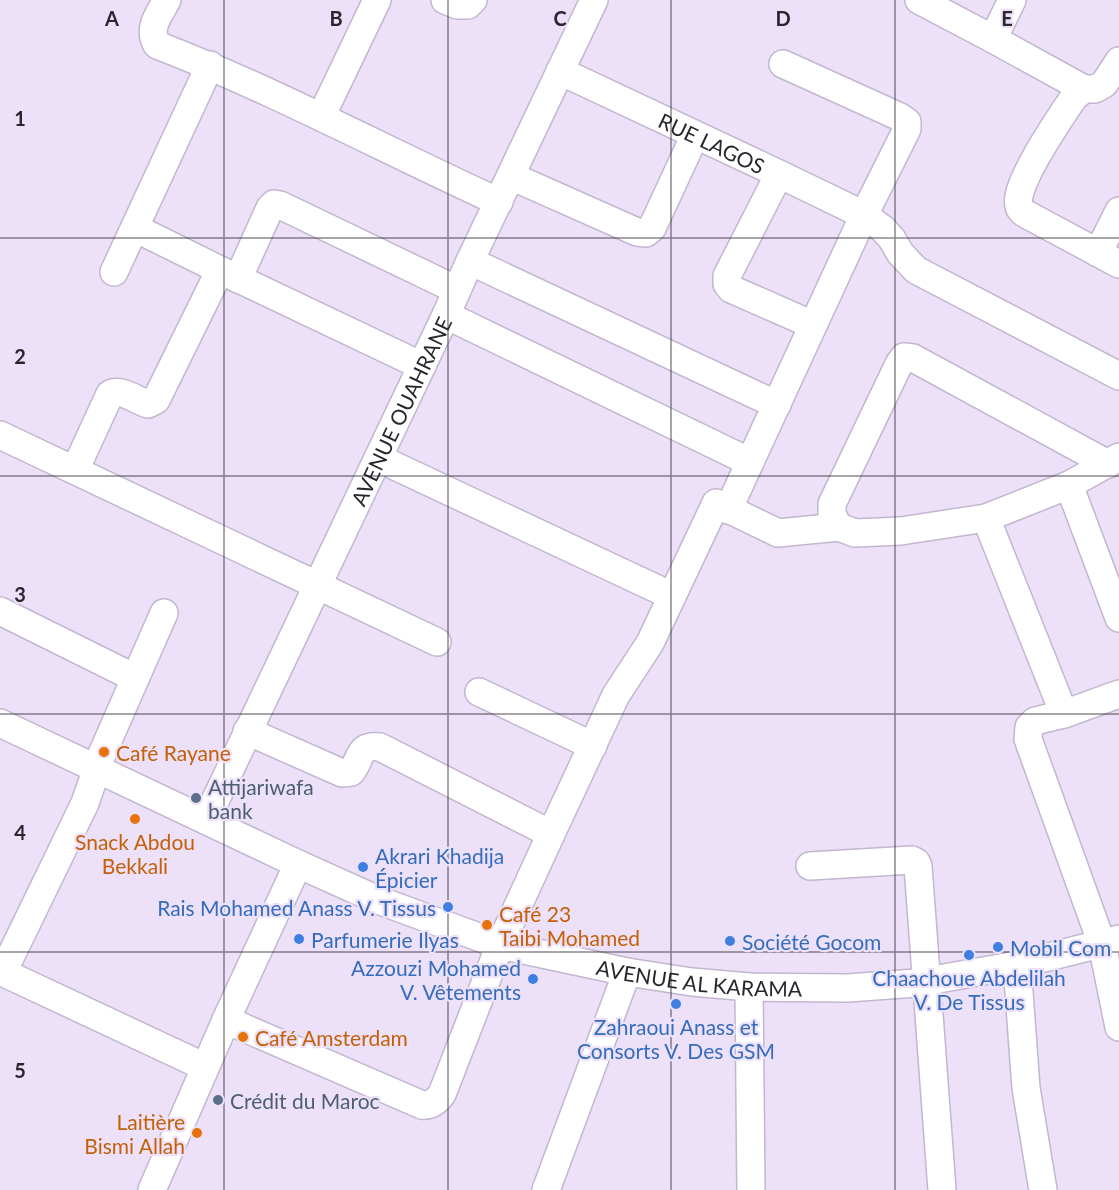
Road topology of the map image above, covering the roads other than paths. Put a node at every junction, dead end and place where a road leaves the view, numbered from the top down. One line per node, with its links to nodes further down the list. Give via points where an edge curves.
1 (167, 0): 11 (street, via 153,28 157,45)
2 (377, 0): 14 (street)
3 (446, 0): 4 (street, via 468,5)
4 (473, 0)
5 (594, 0): 12 (street, AVENUE OUAHRANE)
6 (919, 0): 8 (street)
7 (1012, 0): 8 (street)
8 (993, 39): 13 (street)
9 (1119, 61): 13 (street, via 1104,84)
10 (783, 64): 20 (street, via 907,122)
11 (210, 65): 14 (street); 21 (street)
12 (561, 71): 15 (street, RUE LAGOS); 17 (street, AVENUE OUAHRANE)
13 (1084, 89): 22 (street, via 1074,97 1024,179 1018,206 1024,213)
14 (321, 117): 18 (street)
15 (695, 135): 16 (street, RUE LAGOS); 17 (street, via 646,234)
16 (779, 174): 20 (street, RUE LAGOS); 28 (street, via 727,276 727,284)
17 (511, 176): 18 (street, AVENUE OUAHRANE)
18 (498, 202): 23 (street, AVENUE OUAHRANE)
19 (1119, 211): 22 (street)
20 (864, 215): 28 (street); 30 (street, RUE LAGOS, via 884,229 916,270)
21 (135, 228): 24 (street); 25 (street)
22 (1109, 258)
23 (470, 261): 26 (street, AVENUE OUAHRANE); 31 (street)
24 (114, 272)
25 (229, 274): 26 (street, via 274,204); 29 (street); 36 (street, via 156,400 148,404 112,392)
26 (457, 290): 27 (street, AVENUE OUAHRANE)
27 (446, 315): 29 (street, AVENUE OUAHRANE); 35 (street)
28 (813, 325): 31 (street)
29 (422, 366): 33 (street, AVENUE OUAHRANE)
30 (1119, 376)
31 (777, 405): 35 (street)
32 (0, 435): 36 (street)
33 (378, 458): 41 (street, AVENUE OUAHRANE); 42 (street)
34 (1113, 460): 37 (street); 40 (street, via 913,358 904,357 832,504 832,515)
35 (750, 462): 38 (street)
36 (75, 470): 41 (street)
37 (1069, 485): 39 (street); 45 (street)
38 (728, 510): 40 (street, via 778,533); 42 (street, via 716,503)
39 (986, 518): 40 (street, via 901,531 855,533); 50 (street)
40 (839, 527)
41 (318, 584): 46 (street); 52 (street, AVENUE OUAHRANE)
42 (672, 596): 53 (street, via 650,643 616,695)
43 (0, 610): 47 (street)
44 (164, 613): 47 (street)
45 (1119, 618)
46 (437, 642)
47 (135, 678): 54 (street)
48 (479, 692): 53 (street)
49 (1119, 694): 50 (street)
50 (1064, 714): 59 (street, via 1035,722 1029,727 1028,739)
51 (0, 723): 54 (street, AVENUE AL KARAMA)
52 (247, 731): 55 (street, AVENUE OUAHRANE); 56 (street, via 342,773 351,772 366,747 380,747)
53 (593, 746): 56 (street)
54 (97, 769): 55 (street, AVENUE AL KARAMA); 62 (street, via 85,803)
55 (206, 820): 57 (street, AVENUE AL KARAMA)
56 (551, 834): 60 (street)
57 (298, 864): 60 (street, AVENUE AL KARAMA, via 378,900); 66 (street)
58 (810, 866): 64 (street, via 916,862)
59 (1110, 941): 61 (street, AVENUE AL KARAMA); 67 (street)
60 (500, 945): 63 (street, AVENUE AL KARAMA); 66 (street, via 442,1094 427,1106)
61 (1017, 965): 64 (street, AVENUE AL KARAMA); 73 (street, via 1026,1088)
62 (2, 971): 68 (street)
63 (627, 972): 65 (street, AVENUE AL KARAMA); 70 (street)
64 (927, 981): 65 (street, AVENUE AL KARAMA, via 848,988); 72 (street)
65 (749, 987): 71 (street)
66 (226, 1020): 68 (street)
67 (1119, 1027)
68 (206, 1067): 69 (street)
69 (157, 1188)
70 (546, 1190)
71 (751, 1190)
72 (942, 1190)
73 (1043, 1190)

